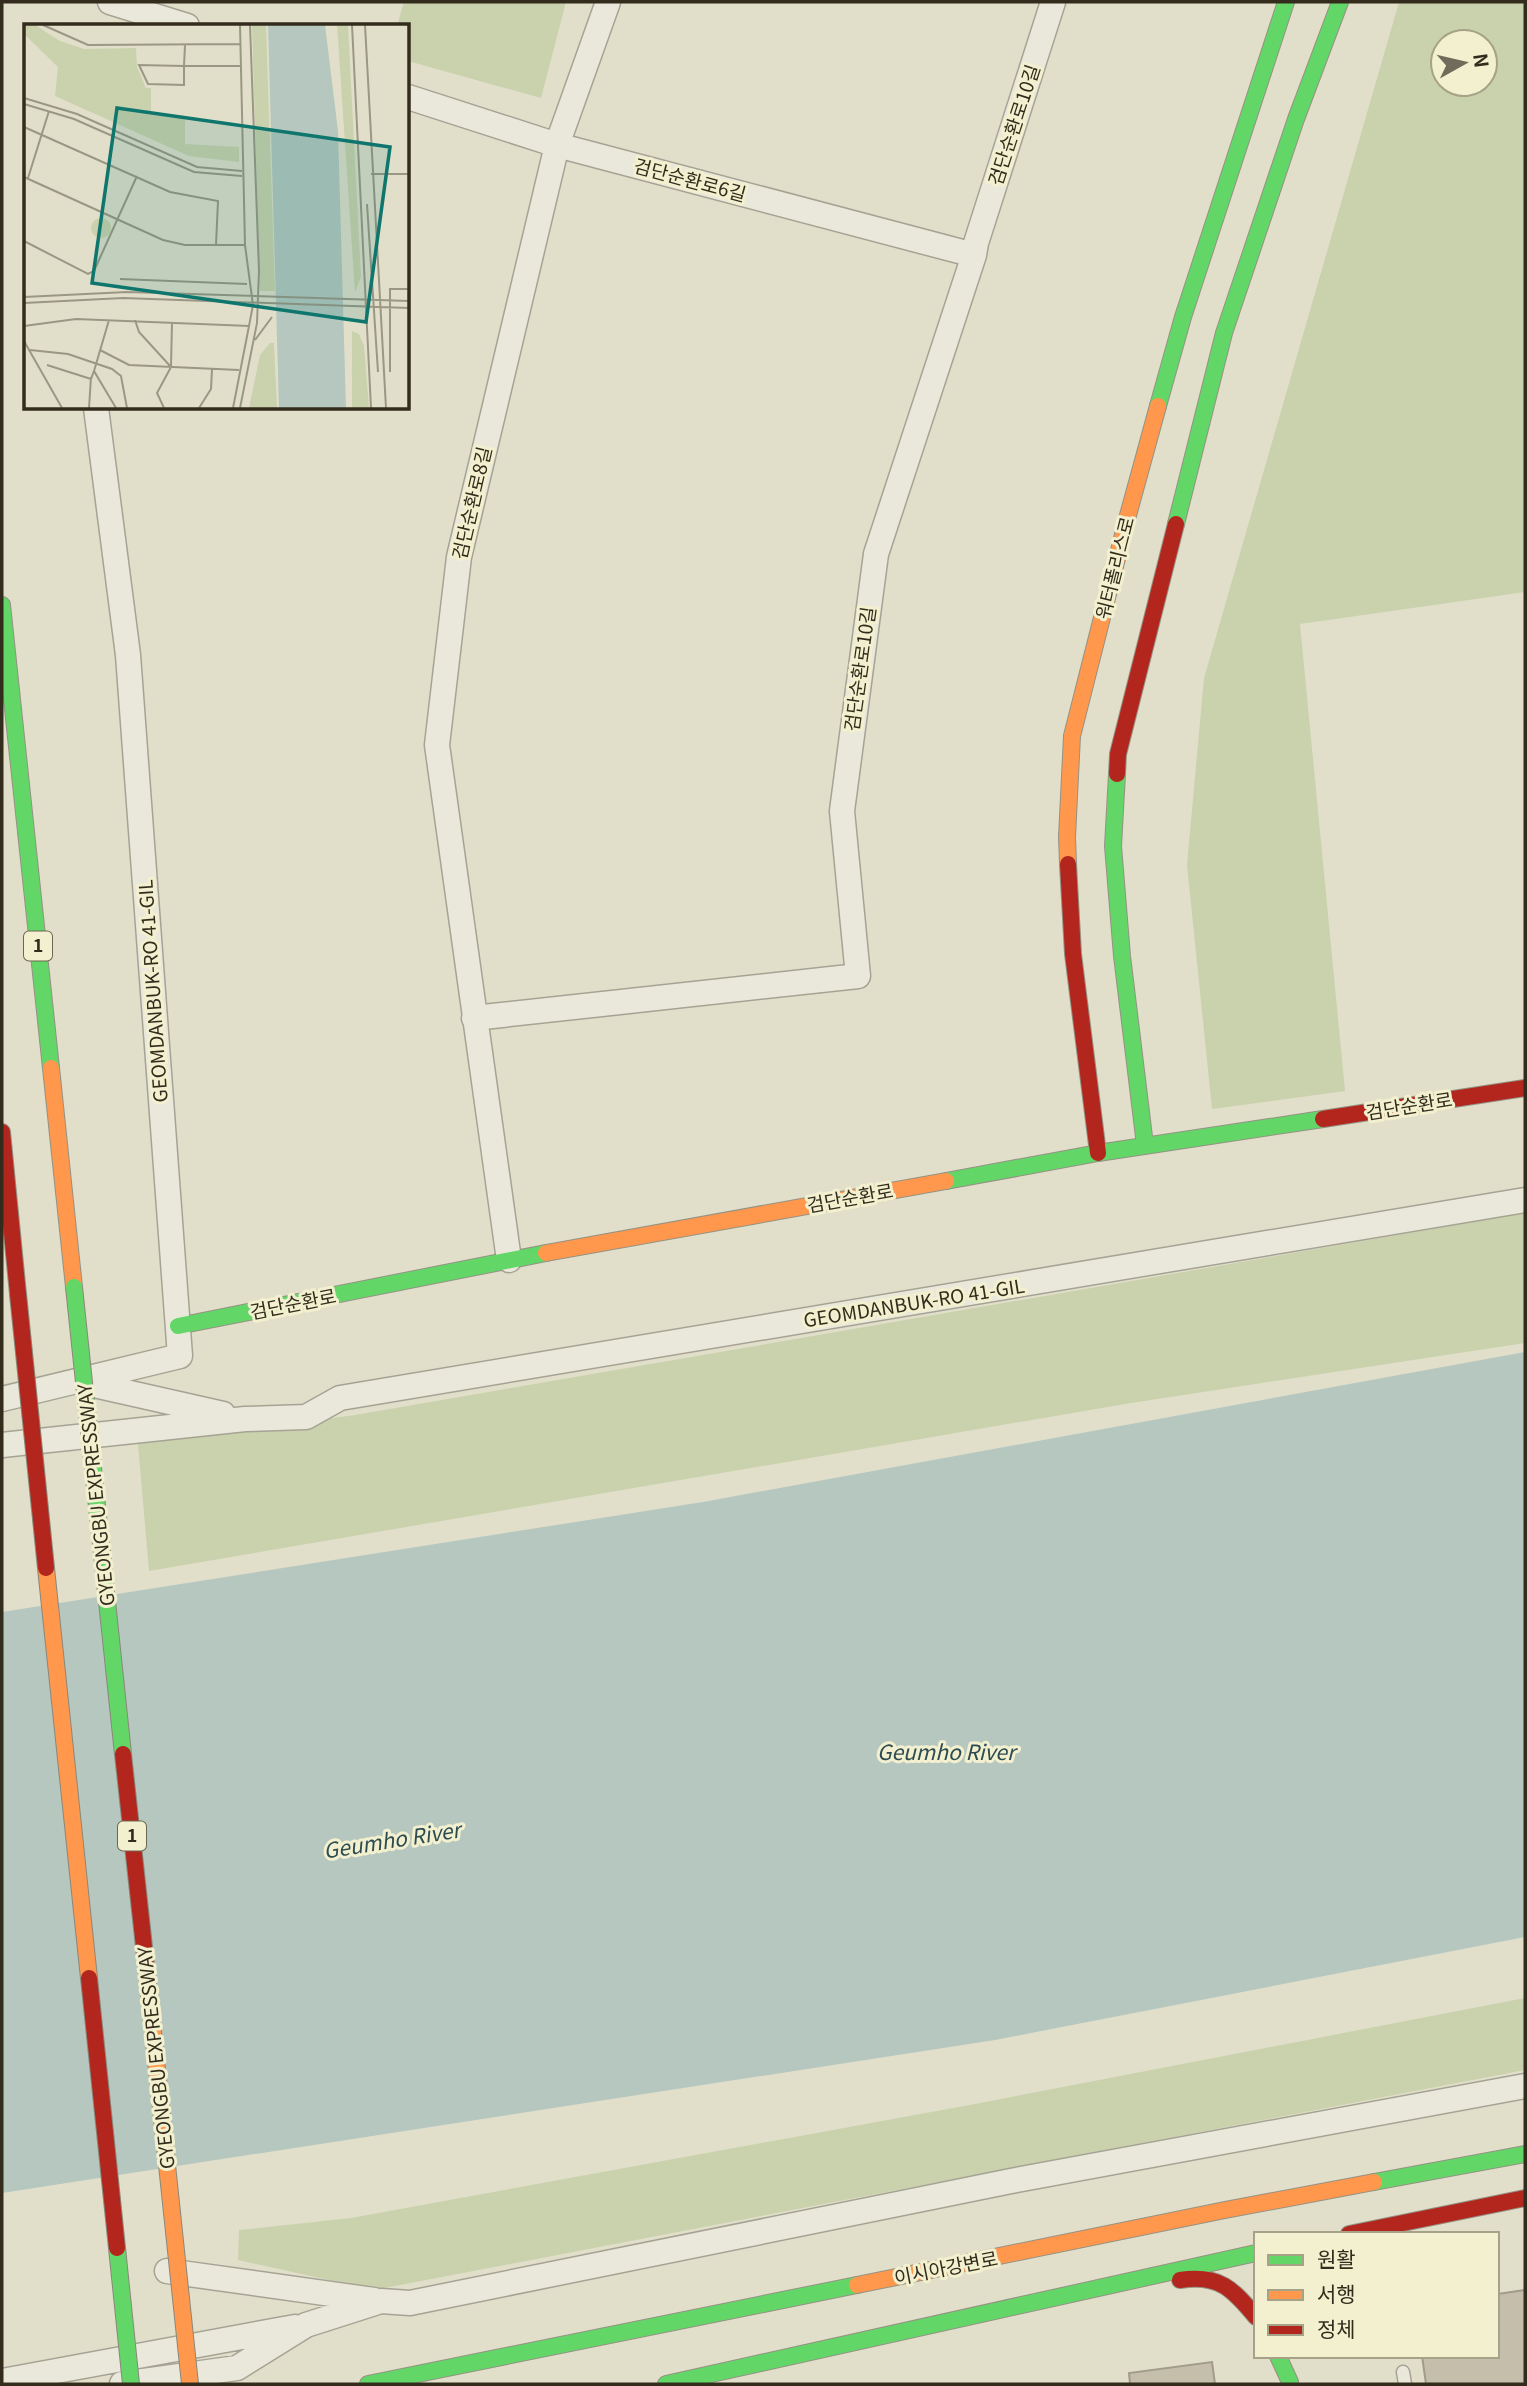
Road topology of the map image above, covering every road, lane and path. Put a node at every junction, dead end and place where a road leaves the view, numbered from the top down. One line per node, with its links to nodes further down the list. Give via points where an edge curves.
1 (110, 2): 6 (street)
2 (608, 2): 8 (street, 검단순환로8길)
3 (1053, 2): 9 (street, 검단순환로10길)
4 (1286, 2): 16 (main road, 워터폴리스로, via 1183,317 1072,736 1067,837 1073,954)
5 (1340, 2): 15 (main road, via 1224,333 1118,754 1113,846)
6 (181, 24)
7 (410, 98): 8 (street, 검단순환로6길)
8 (556, 145): 9 (street, 검단순환로6길); 12 (street, 검단순환로8길, via 459,557 437,745)
9 (974, 255): 12 (street, 검단순환로10길, via 876,554 842,811 858,976)
10 (96, 410): 19 (street, GEOMDANBUK-RO 41-GIL, via 128,655)
11 (2, 605): 46 (main road, GYEONGBU EXPRESSWAY / 1, bridge)
12 (474, 1018): 18 (street, 검단순환로8길)
13 (1525, 1088): 15 (main road, 검단순환로)
14 (2, 1132): 45 (main road, bridge)
15 (1145, 1145): 16 (main road, 검단순환로)
16 (1098, 1153): 18 (main road, 검단순환로)
17 (1525, 1200): 22 (street, GEOMDANBUK-RO 41-GIL, via 340,1398 306,1417)
18 (509, 1260): 19 (main road, 검단순환로)
19 (178, 1326): 20 (street, GEOMDANBUK-RO 41-GIL, via 180,1356)
20 (77, 1381): 21 (street, GEOMDANBUK-RO 41-GIL); 22 (street)
21 (2, 1399)
22 (245, 1419): 23 (street)
23 (2, 1445)
24 (1525, 2086): 37 (street, via 1011,2181 410,2303)
25 (1525, 2154): 26 (main road, 이시아강변로)
26 (1294, 2198): 29 (main road, 이시아강변로); 30 (main road)
27 (1525, 2198): 28 (main road)
28 (1498, 2203): 33 (main road); 34 (main road, via 1466,2220)
29 (1225, 2210): 31 (main road); 47 (main road, 이시아강변로)
30 (1272, 2221)
31 (1250, 2223)
32 (160, 2224): 37 (street, via 166,2271)
33 (1359, 2232)
34 (1415, 2232)
35 (1254, 2253): 36 (main road)
36 (1065, 2296): 38 (main road, via 1091,2299 1200,2276 1225,2284); 48 (main road)
37 (381, 2301): 39 (street)
38 (1254, 2314)
39 (306, 2325): 42 (street); 44 (street, via 237,2368)
40 (1279, 2358): 43 (main road)
41 (1288, 2358): 43 (main road)
42 (2, 2381)
43 (1290, 2383)
44 (122, 2384)
45 (131, 2384)
46 (190, 2384)
47 (368, 2384)
48 (666, 2384)

